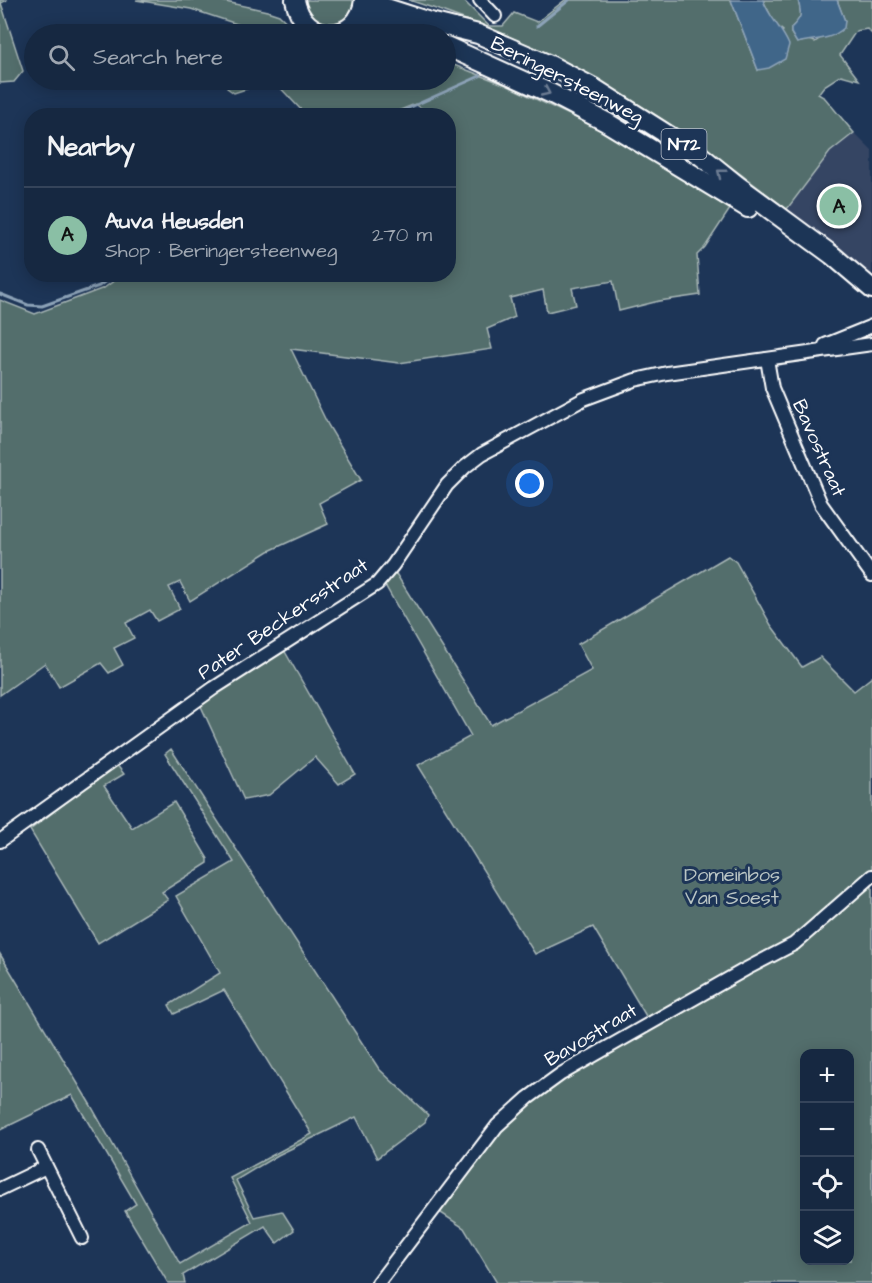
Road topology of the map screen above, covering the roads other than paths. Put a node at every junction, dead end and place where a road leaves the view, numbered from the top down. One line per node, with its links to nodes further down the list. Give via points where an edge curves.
1 (295, 0): 6 (main road)
2 (366, 0): 5 (main road, N72); 9 (main road, N72)
3 (480, 0): 4 (street)
4 (495, 16)
5 (358, 19): 7 (main road); 8 (main road, N72)
6 (307, 24)
7 (353, 24)
8 (403, 24)
9 (417, 24)
10 (456, 31): 12 (main road, Beringersteenweg / N72, one-way to 10, via 700,156 594,88 499,42)
11 (456, 50): 12 (main road, Beringersteenweg / N72, one-way to 12, via 606,122)
12 (851, 273): 13 (main road, Beringersteenweg / N72)
13 (872, 290)
14 (872, 326): 16 (street, Pater Beckersstraat)
15 (872, 344): 16 (street, Pater Beckersstraat)
16 (807, 352): 17 (street, Pater Beckersstraat)
17 (767, 359): 18 (street, Bavostraat, via 772,388 821,504); 19 (street, Pater Beckersstraat, via 667,373 609,389 482,454 447,485 376,584 214,688)
18 (872, 575)
19 (0, 841)
20 (872, 876): 25 (street, Bavostraat, via 795,944 561,1074 528,1098 497,1126)
21 (38, 1150): 22 (street)
22 (46, 1167): 23 (street); 24 (street)
23 (0, 1189)
24 (82, 1238)
25 (378, 1283)

